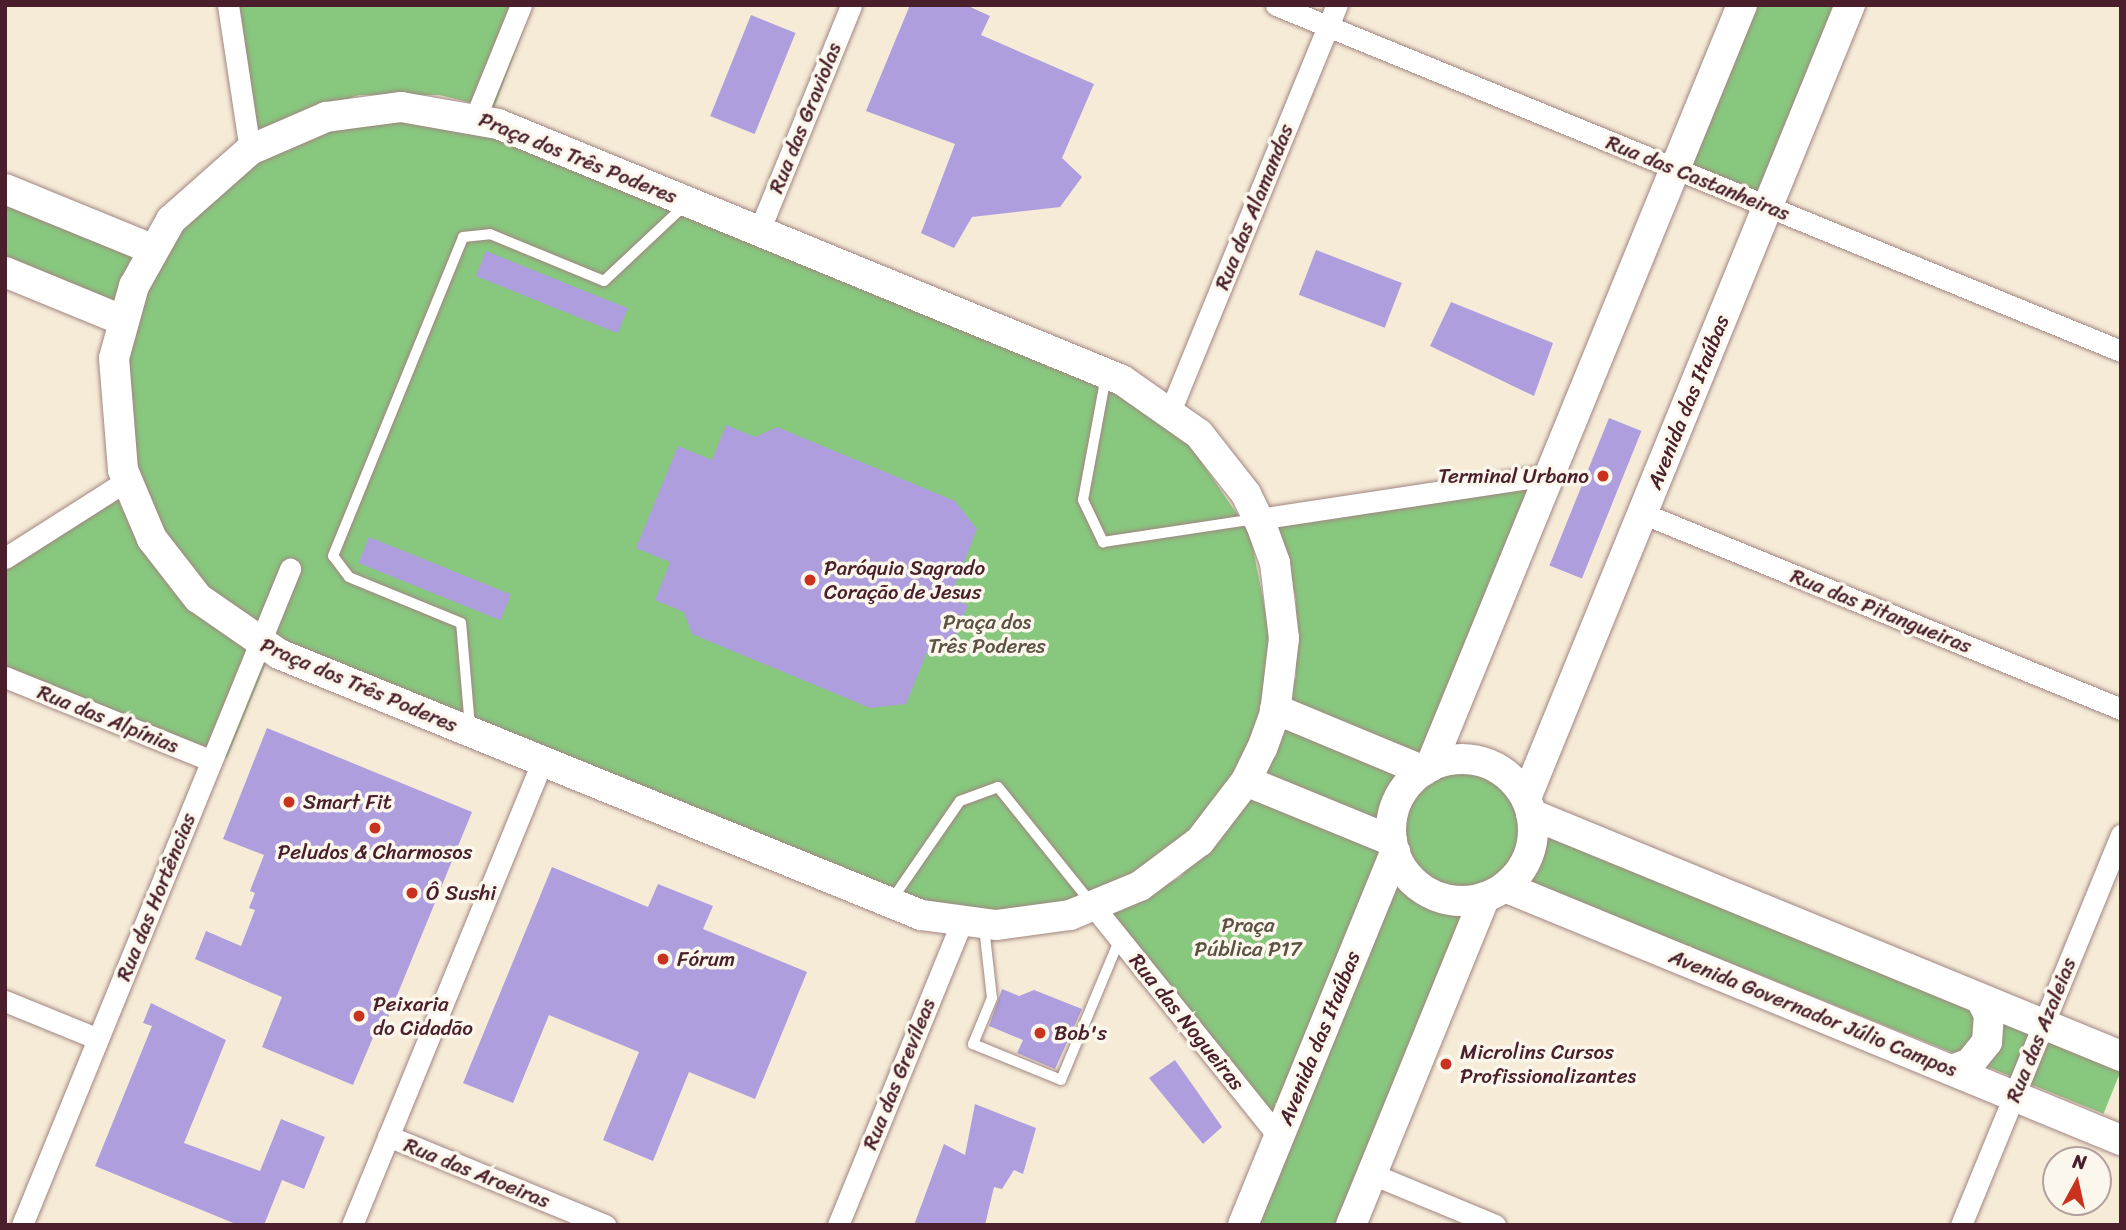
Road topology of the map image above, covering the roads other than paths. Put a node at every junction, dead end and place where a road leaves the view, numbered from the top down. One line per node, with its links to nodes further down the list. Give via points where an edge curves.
1 (228, 5): 10 (street)
2 (521, 5): 9 (street)
3 (851, 5): 15 (street, Rua das Graviolas)
4 (1276, 5): 8 (street, Rua das Castanheiras)
5 (1337, 5): 8 (street, Rua das Alamandas)
6 (1742, 5): 11 (main road)
7 (1850, 5): 14 (main road, Avenida das Itaúbas)
8 (1328, 26): 11 (street, Rua das Castanheiras); 21 (street, Rua das Alamandas)
9 (475, 117): 10 (main road, Praça dos Três Poderes, via 426,108 363,109 290,129); 13 (main road, Praça dos Três Poderes)
10 (250, 150): 16 (main road, Praça dos Três Poderes, via 196,192)
11 (1675, 169): 14 (street, Rua das Castanheiras); 22 (main road)
12 (5, 189): 16 (main road)
13 (688, 202): 15 (main road, Praça dos Três Poderes); 32 (lane, via 604,281 490,234 463,237 332,556 349,578 461,623)
14 (1768, 207): 19 (street, Rua das Castanheiras); 24 (main road, Avenida das Itaúbas)
15 (759, 231): 20 (main road, Praça dos Três Poderes)
16 (152, 249): 18 (main road, Praça dos Três Poderes)
17 (5, 272): 18 (main road)
18 (122, 320): 23 (main road, Praça dos Três Poderes, via 113,396)
19 (2121, 351)
20 (1106, 373): 21 (main road, Praça dos Três Poderes); 25 (lane, via 1083,500 1103,542)
21 (1171, 409): 25 (main road, Praça dos Três Poderes, via 1224,463)
22 (1549, 475): 25 (street); 35 (main road)
23 (127, 481): 26 (street); 28 (main road, Praça dos Três Poderes, via 173,570 217,614)
24 (1642, 513): 31 (street, Rua das Pitangueiras); 37 (main road, Avenida das Itaúbas)
25 (1258, 519): 30 (main road, Praça dos Três Poderes, via 1282,600 1284,638)
26 (5, 558)
27 (290, 569): 28 (street, Rua das Hortências)
28 (260, 644): 32 (main road, Praça dos Três Poderes); 33 (street, Rua das Hortências)
29 (5, 677): 33 (street, Rua das Alpínias)
30 (1275, 709): 35 (main road); 36 (main road, Praça dos Três Poderes)
31 (2121, 709)
32 (471, 732): 34 (main road, Praça dos Três Poderes)
33 (212, 761): 48 (street, Rua das Hortências)
34 (542, 762): 41 (main road, Praça dos Três Poderes); 52 (street)
35 (1427, 769): 37 (main road, via 1458,760 1486,764 1510,778); 39 (main road, via 1395,807)
36 (1246, 781): 39 (main road, Avenida Governador Júlio Campos); 42 (main road, Praça dos Três Poderes, via 1225,813 1171,866)
37 (1528, 806): 40 (main road, via 1529,855); 45 (main road)
38 (2121, 835): 47 (street, Rua das Azaleias)
39 (1394, 847): 40 (main road, Avenida Governador Júlio Campos, via 1426,891 1452,900); 53 (main road, Avenida das Itaúbas)
40 (1495, 892): 50 (main road, Avenida Governador Júlio Campos); 55 (main road)
41 (889, 904): 42 (lane, via 960,801 998,787); 43 (main road, Praça dos Três Poderes)
42 (1094, 907): 43 (main road, Praça dos Três Poderes, via 1034,922); 44 (street, Rua das Nogueiras)
43 (972, 923): 44 (lane, via 992,998 973,1044 1061,1080); 59 (street, Rua das Grevíleas)
44 (1119, 938): 53 (street, Rua das Nogueiras)
45 (1981, 999): 47 (main road); 50 (main road, via 1989,1015 1987,1042 1970,1063)
46 (5, 1001): 48 (street)
47 (2043, 1024): 49 (main road); 51 (street, Rua das Azaleias)
48 (98, 1039): 56 (street, Rua das Hortências)
49 (2121, 1056)
50 (1952, 1070): 51 (main road, Avenida Governador Júlio Campos)
51 (2014, 1096): 54 (main road, Avenida Governador Júlio Campos); 63 (street, Rua das Azaleias)
52 (388, 1136): 57 (street); 58 (street, Rua das Aroeiras)
53 (1279, 1136): 60 (main road, Avenida das Itaúbas)
54 (2121, 1139)
55 (1372, 1174): 61 (main road); 62 (street)
56 (22, 1225)
57 (352, 1225)
58 (605, 1225)
59 (838, 1225)
60 (1243, 1225)
61 (1351, 1225)
62 (1495, 1225)
63 (1961, 1225)

